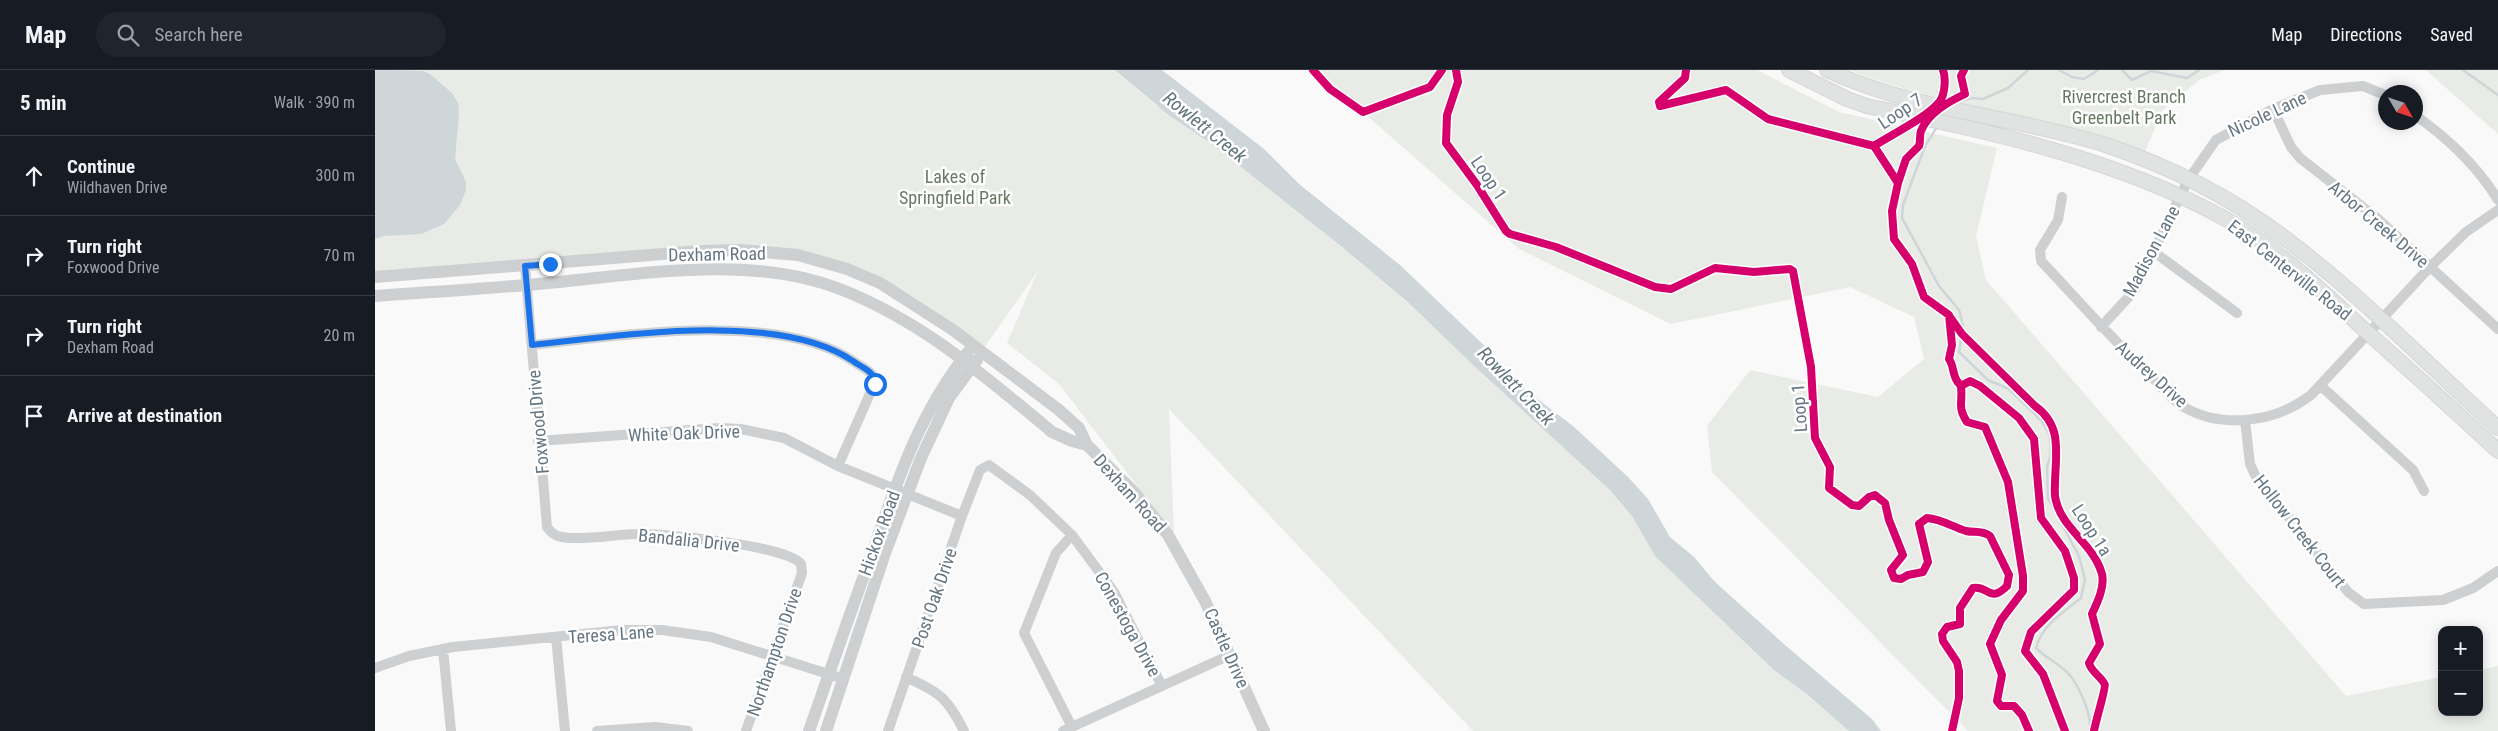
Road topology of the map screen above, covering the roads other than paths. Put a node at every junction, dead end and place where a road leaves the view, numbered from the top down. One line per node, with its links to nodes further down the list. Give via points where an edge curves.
1 (1789, 70): 7 (main road, East Centerville Road, via 1847,99 2094,161)
2 (1827, 70): 6 (main road, East Centerville Road, via 1894,95 2106,146)
3 (2378, 92): 4 (street, Nicole Lane, via 2363,86 2320,90)
4 (2273, 109): 6 (street, Nicole Lane, via 2215,140); 13 (street, Arbor Creek Drive, via 2291,147 2300,158 2378,219)
5 (2423, 122): 9 (street, via 2488,183)
6 (2188, 180): 7 (street, Nicole Lane); 18 (main road, East Centerville Road, via 2229,201 2283,236)
7 (2180, 196): 11 (street, Madison Lane); 21 (main road, East Centerville Road, via 2252,236 2310,280)
8 (2062, 197): 19 (street, Audrey Drive, via 2058,220 2040,250 2040,257)
9 (2498, 200)
10 (2498, 210): 13 (street, Audrey Drive, via 2466,232)
11 (2155, 252): 17 (street); 19 (street, Madison Lane, via 2135,290)
12 (525, 266): 14 (street, Dexham Road); 15 (street, Foxwood Drive); 23 (street, Dexham Road, via 700,251 739,250 798,256 880,283 923,309)
13 (2429, 267): 18 (street, Audrey Drive); 20 (street, Arbor Creek Drive)
14 (375, 277)
15 (527, 285): 16 (street, Dexham Road); 22 (street, Foxwood Drive); 24 (street, Dexham Road, via 706,270 767,272 814,281 865,300 938,340)
16 (375, 296)
17 (2237, 313)
18 (2379, 319): 21 (street, Audrey Drive); 27 (main road, East Centerville Road)
19 (2101, 327): 26 (street, Audrey Drive, via 2181,405 2205,416)
20 (2498, 328)
21 (2367, 332): 25 (street, Audrey Drive); 30 (main road, East Centerville Road)
22 (532, 345): 28 (street, Foxwood Drive); 31 (street, via 697,331 748,332 797,339 839,353 869,371 876,380)
23 (978, 350): 24 (street, Hickox Road); 29 (street, Dexham Road, via 1059,410 1079,428)
24 (968, 362): 29 (street, Dexham Road, via 1052,432); 33 (street, Hickox Road, via 933,401); 35 (street, Hickox Road, via 933,429)
25 (2321, 386): 26 (street, Audrey Drive, via 2291,409); 34 (street, via 2413,470)
26 (2245, 420): 40 (street, Hollow Creek Court, via 2250,464 2263,487 2348,592 2365,604 2443,600 2473,588)
27 (2498, 428)
28 (538, 441): 31 (street, White Oak Drive, via 741,429 784,438); 38 (street, Foxwood Drive, via 547,527 554,535)
29 (1087, 445): 39 (street, Dexham Road, via 1153,513)
30 (2498, 451)
31 (838, 466): 33 (street, White Oak Drive)
32 (984, 467): 36 (street, Post Oak Drive, via 978,474); 37 (street, Conestoga Drive, via 989,465 1002,473)
33 (895, 488): 35 (street, White Oak Drive); 47 (street, Hickox Road)
34 (2424, 491)
35 (907, 493): 36 (street, White Oak Drive); 49 (street, Hickox Road)
36 (962, 516): 48 (street, Post Oak Drive)
37 (1073, 535): 50 (street, Conestoga Drive, via 1114,592); 51 (street, via 1056,553 1024,633)
38 (564, 538): 41 (street, Bandalia Drive, via 640,534 705,539 757,547 793,558 801,564)
39 (1188, 567): 44 (street, Castle Drive)
40 (2498, 570)
41 (802, 572): 45 (street, Northampton Drive)
42 (556, 637): 43 (street, Teresa Lane); 45 (street, Teresa Lane, via 622,630 662,630 711,636); 53 (street)
43 (443, 649): 46 (street, Teresa Lane); 52 (street)
44 (1230, 655): 50 (street); 61 (street, Castle Drive)
45 (773, 656): 47 (street, Teresa Lane); 56 (street, Northampton Drive)
46 (375, 668)
47 (829, 673): 49 (street, Teresa Lane); 57 (street, Hickox Road)
48 (906, 677): 59 (street, Post Oak Drive); 60 (street, via 935,690 945,699)
49 (844, 679): 58 (street, Hickox Road)
50 (1162, 686): 51 (street)
51 (1068, 729)
52 (451, 731)
53 (565, 731)
54 (597, 731): 55 (street, via 655,727)
55 (688, 731)
56 (746, 731)
57 (809, 731)
58 (826, 731)
59 (888, 731)
60 (964, 731)
61 (1264, 731)

